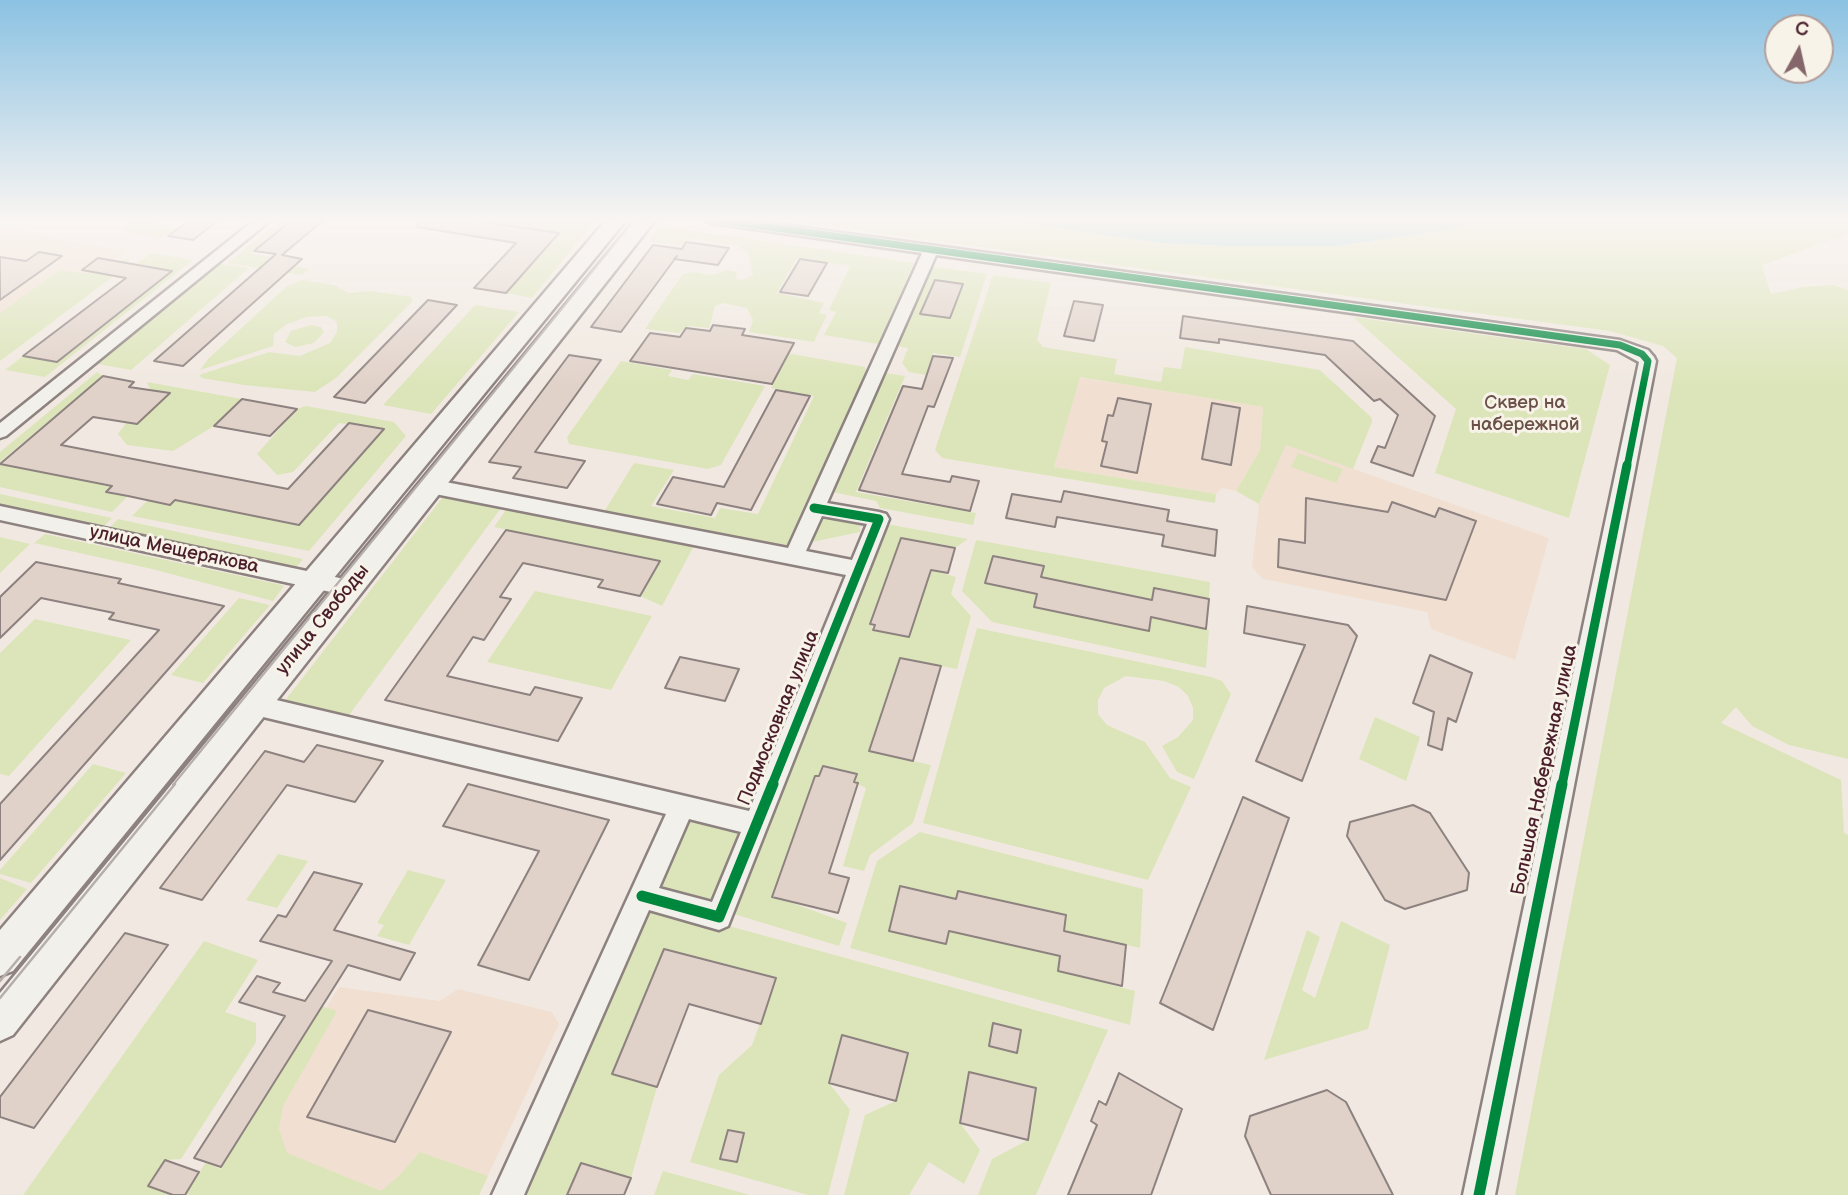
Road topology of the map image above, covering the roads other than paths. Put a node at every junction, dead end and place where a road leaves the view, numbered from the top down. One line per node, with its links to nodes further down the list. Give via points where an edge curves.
1 (196, 275): 6 (street)
2 (571, 275): 12 (main road, улица Свободы)
3 (601, 275): 7 (main road, улица Свободы)
4 (919, 275): 8 (street)
5 (1116, 275): 21 (street, Большая Набережная улица, via 1620,345 1648,361)
6 (0, 432)
7 (430, 486): 10 (street); 13 (main road, улица Свободы)
8 (814, 508): 10 (street); 11 (street, Подмосковная улица, via 879,519)
9 (0, 513): 12 (street, улица Мещерякова)
10 (794, 556): 11 (street)
11 (858, 569): 16 (street, Подмосковная улица)
12 (315, 580): 13 (street, улица Мещерякова); 18 (main road, улица Свободы)
13 (349, 588): 14 (main road, улица Свободы)
14 (255, 705): 15 (street, Подмосковная улица); 19 (main road, улица Свободы)
15 (682, 807): 16 (street, Подмосковная улица); 17 (street)
16 (755, 824): 17 (street, Подмосковная улица, via 719,917)
17 (642, 896): 20 (street)
18 (0, 958)
19 (0, 1022)
20 (508, 1195)
21 (1479, 1195)

